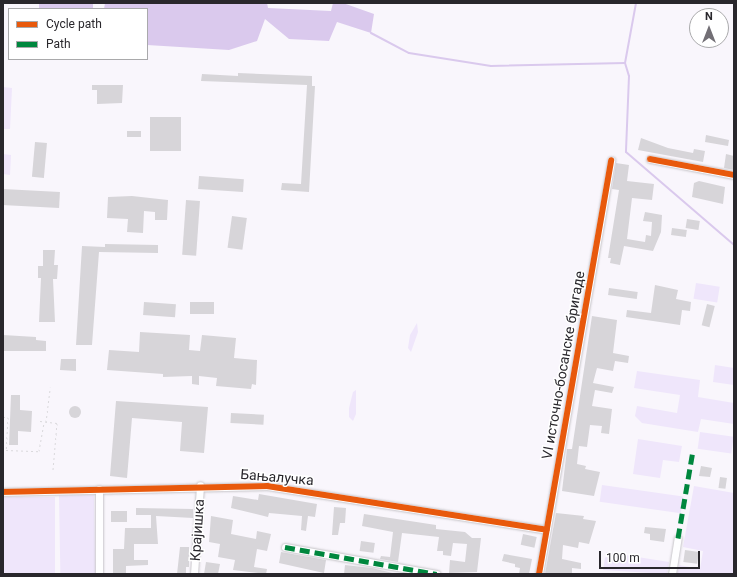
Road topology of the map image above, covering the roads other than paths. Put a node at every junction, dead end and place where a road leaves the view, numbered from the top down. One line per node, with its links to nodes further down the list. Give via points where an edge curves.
1 (650, 159): 3 (street)
2 (611, 160): 7 (street, VI источно-босанске бригаде)
3 (734, 174)
4 (200, 485): 5 (street, Бањалучка); 7 (street, Бањалучка, via 295,489); 11 (street, Крајишка)
5 (99, 489): 6 (street, Бањалучка); 10 (street)
6 (3, 492)
7 (547, 530): 13 (street, VI источно-босанске бригаде)
8 (678, 538): 14 (street)
9 (285, 547): 12 (street)
10 (99, 574)
11 (194, 574)
12 (437, 574)
13 (539, 574)
14 (672, 574)

